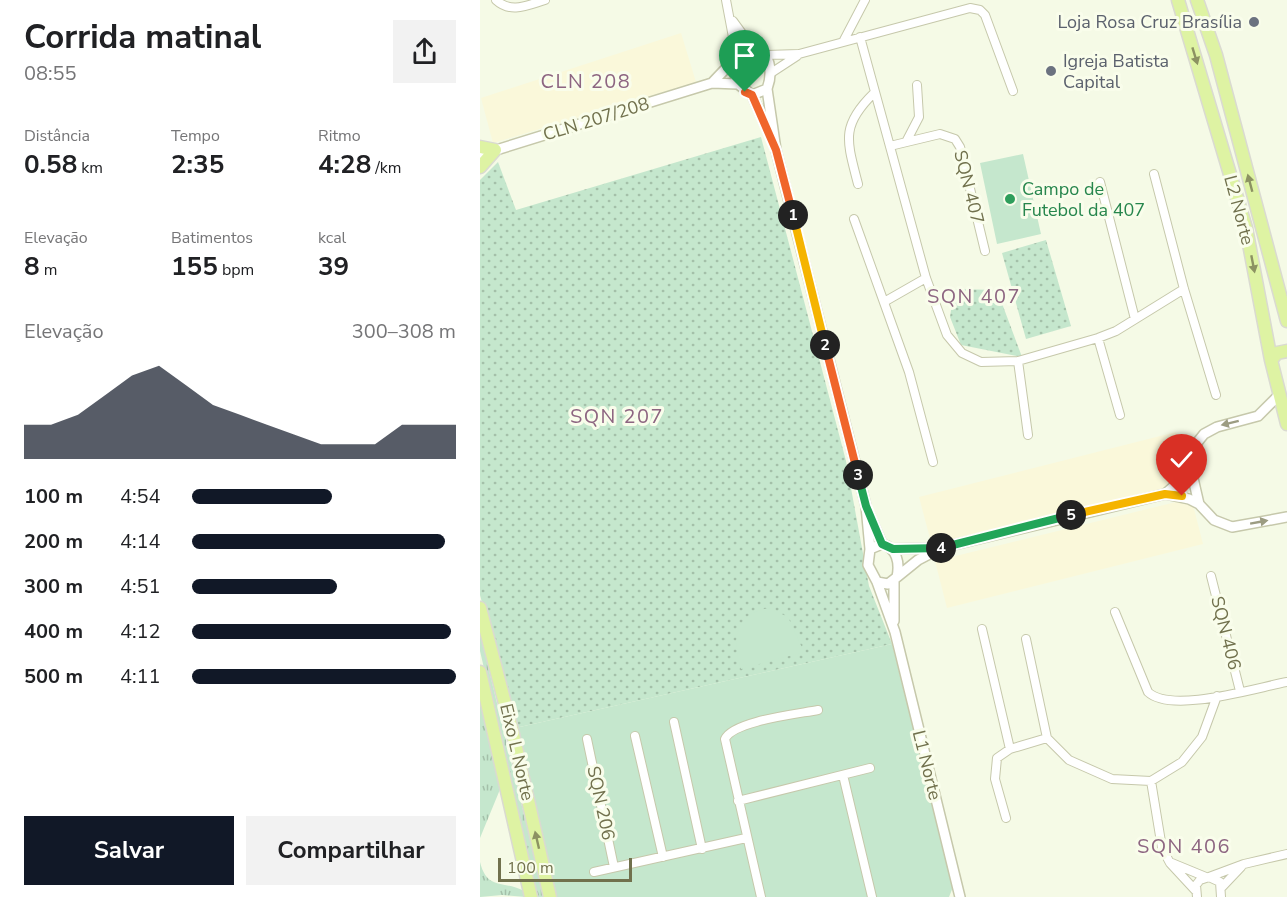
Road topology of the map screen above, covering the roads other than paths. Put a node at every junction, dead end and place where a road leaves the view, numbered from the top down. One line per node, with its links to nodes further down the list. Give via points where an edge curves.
1 (496, 0): 2 (street, via 517,8)
2 (545, 0)
3 (726, 0): 7 (street)
4 (865, 0): 9 (street)
5 (1178, 0): 42 (main road, L2 Norte, one-way to 42, via 1246,228)
6 (1197, 0): 39 (main road, L2 Norte, one-way to 6, via 1216,56)
7 (732, 19): 10 (street); 11 (street)
8 (860, 37): 9 (street); 20 (street, via 964,8 980,10); 21 (street)
9 (844, 40): 12 (street)
10 (752, 47): 11 (street); 13 (street)
11 (736, 53): 14 (street)
12 (799, 54): 13 (street); 15 (street)
13 (766, 55): 15 (street)
14 (731, 63): 16 (street, CLN 207/208); 17 (street)
15 (771, 74): 19 (street)
16 (712, 83): 17 (street, CLN 207/208); 26 (street, CLN 207/208)
17 (738, 84): 22 (street)
18 (917, 85): 23 (street, via 919,117)
19 (767, 89): 22 (street); 27 (street)
20 (1013, 91)
21 (874, 93): 24 (street); 32 (street, via 859,107 848,130)
22 (752, 95): 27 (street)
23 (906, 142): 24 (street, SQN 407); 34 (street, SQN 407, via 943,134 960,144)
24 (890, 146): 35 (street)
25 (480, 147): 26 (main road)
26 (495, 150): 28 (street, CLN 207/208); 29 (main road)
27 (776, 150): 53 (street)
28 (480, 155)
29 (480, 167)
30 (1154, 174): 36 (street)
31 (1100, 182): 38 (street)
32 (858, 184)
33 (854, 219): 37 (street)
34 (986, 251)
35 (926, 278): 37 (street); 43 (street, via 957,350 981,362)
36 (1184, 289): 38 (street); 44 (street)
37 (884, 302): 49 (street, via 909,372)
38 (1136, 319): 40 (street)
39 (1287, 321)
40 (1098, 338): 43 (street); 46 (street)
41 (1287, 351): 42 (main road, via 1277,352)
42 (1271, 360): 45 (main road, L2 Norte)
43 (1018, 361): 48 (street)
44 (1216, 395)
45 (1279, 395): 47 (main road, L2 Norte); 50 (street, one-way to 50, via 1258,416 1204,434 1196,444)
46 (1120, 416)
47 (1287, 424)
48 (1028, 435)
49 (933, 462)
50 (1191, 465): 51 (street, via 1179,484); 52 (street)
51 (1165, 494): 52 (street, via 1182,496); 56 (street)
52 (1198, 504): 54 (street, one-way to 54, via 1214,520 1232,527)
53 (866, 506): 55 (street); 57 (street)
54 (1287, 517)
55 (882, 544): 57 (street); 58 (street)
56 (941, 548): 58 (street); 60 (street, via 918,560)
57 (870, 549): 61 (street, via 868,566)
58 (893, 549): 60 (street, via 898,559)
59 (1211, 576): 69 (street, SQN 406)
60 (896, 579): 61 (street, via 888,584); 65 (street, L1 Norte)
61 (877, 582): 65 (street, L1 Norte)
62 (480, 608): 95 (main road, Eixo L Norte, one-way to 62)
63 (1115, 612): 70 (street, SQN 406, via 1153,697 1179,702)
64 (982, 629): 76 (street)
65 (895, 632): 91 (street, L1 Norte)
66 (1026, 639): 74 (street)
67 (480, 672): 94 (main road, Eixo L Norte)
68 (1287, 682): 69 (street, SQN 406)
69 (1240, 691): 70 (street, SQN 406)
70 (1217, 696): 79 (street, SQN 406, via 1197,747 1174,768)
71 (818, 710): 80 (street, via 728,733 726,744)
72 (674, 722): 83 (street)
73 (635, 736): 85 (street)
74 (1047, 738): 76 (street); 79 (street, via 1069,760 1089,771 1118,780)
75 (587, 739): 88 (street, SQN 206)
76 (1010, 748): 81 (street, via 997,758 994,770)
77 (870, 768): 78 (street)
78 (843, 775): 80 (street); 97 (street)
79 (1151, 781): 86 (street, via 1162,848)
80 (738, 801): 82 (street)
81 (1006, 818)
82 (746, 838): 83 (street); 96 (street)
83 (702, 849): 85 (street)
84 (1287, 854): 87 (street)
85 (663, 857): 88 (street)
86 (1170, 863): 90 (street); 93 (street)
87 (1244, 864): 90 (street); 92 (street)
88 (614, 867): 89 (street)
89 (594, 872)
90 (1208, 877): 92 (street, via 1215,878); 93 (street, via 1200,880)
91 (957, 887): 98 (street); 99 (street, L1 Norte)
92 (1222, 887): 100 (street)
93 (1196, 894)
94 (531, 897)
95 (550, 897)
96 (761, 897)
97 (872, 897)
98 (952, 897)
99 (960, 897)
100 (1221, 897)

